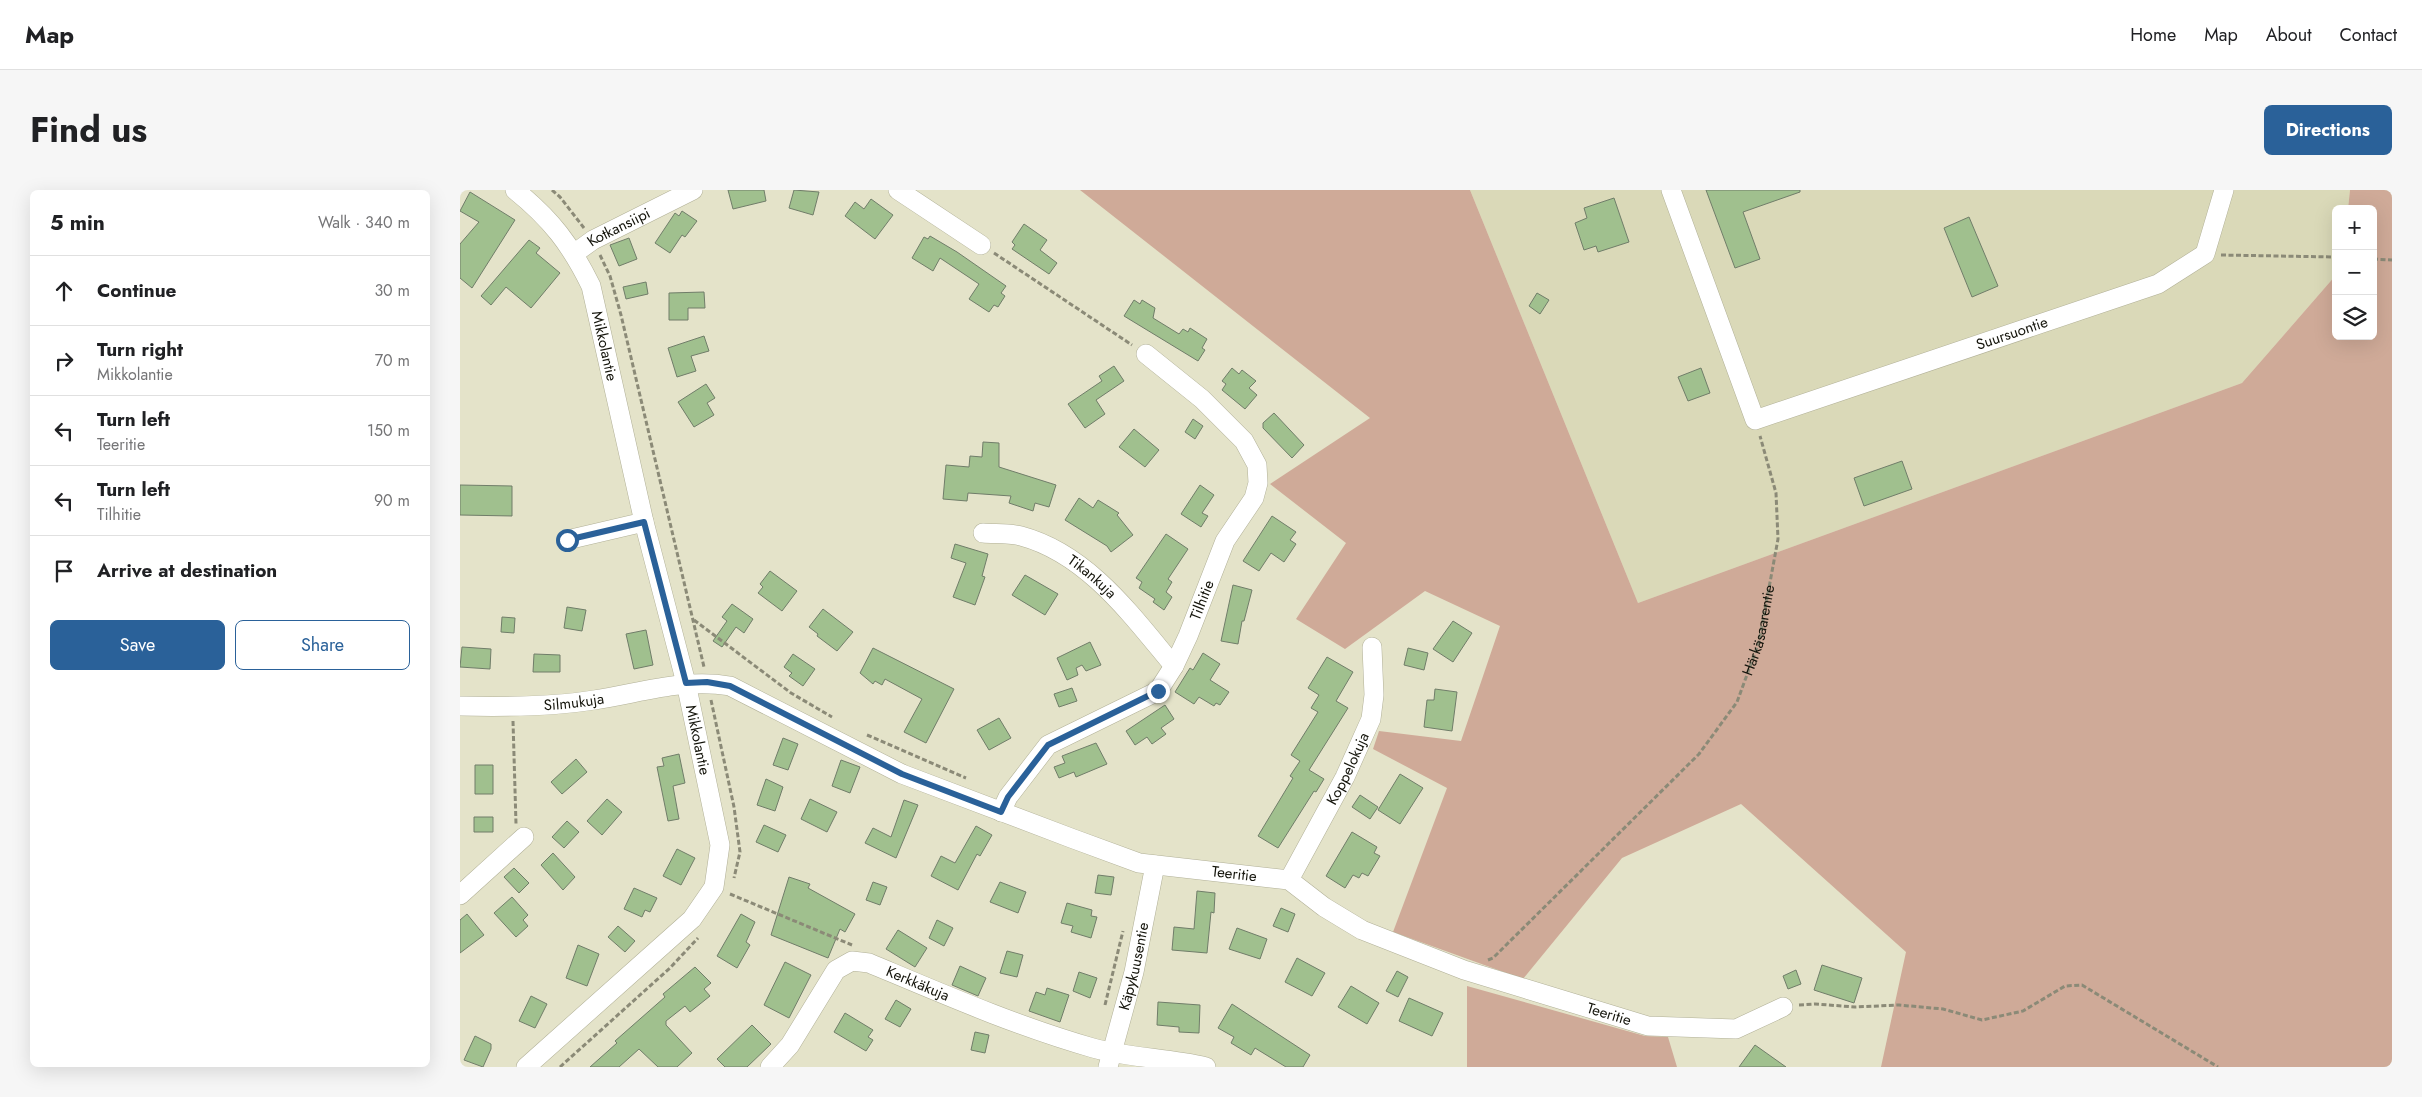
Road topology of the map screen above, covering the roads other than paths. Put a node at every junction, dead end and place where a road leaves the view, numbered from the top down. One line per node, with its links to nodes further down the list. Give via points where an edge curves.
1 (515, 190): 7 (street, Mikkolantie, via 542,211)
2 (693, 190): 7 (street, Kotkansiipi, via 593,240)
3 (898, 190): 6 (street)
4 (1671, 190): 5 (street, Suursuontie, via 1755,420 2158,284 2205,254)
5 (2224, 193)
6 (981, 244)
7 (575, 253): 9 (street, Mikkolantie, via 591,286)
8 (1146, 354): 13 (street, Tilhitie, via 1202,399 1244,441 1257,465 1258,483 1254,498 1226,541)
9 (644, 522): 11 (street); 14 (street, Mikkolantie)
10 (983, 533): 13 (street, Tikankuja, via 1020,536 1056,551 1090,574 1130,614)
11 (567, 540)
12 (1372, 647): 19 (street, Koppelokuja, via 1374,695 1371,719 1345,777)
13 (1174, 666): 16 (street, Tilhitie, via 1158,691 1048,745 1008,797)
14 (686, 683): 15 (street, Silmukuja, via 592,700); 16 (street, Teeritie, via 730,686 902,774); 23 (street, Mikkolantie, via 720,845 714,888 692,919)
15 (460, 706)
16 (1001, 812): 18 (street, Teeritie, via 1139,863)
17 (524, 838): 20 (street)
18 (1156, 866): 19 (street, Teeritie); 22 (street, Käpykuusentie, via 1134,972)
19 (1289, 880): 21 (street, Teeritie, via 1324,908 1362,930 1464,970 1648,1026 1736,1029)
20 (460, 895)
21 (1783, 1007)
22 (1109, 1059): 24 (street, Kerkkäkuja, via 1095,1048 1010,1021 869,963 852,961 836,970 790,1045); 25 (street, Kerkkäkuja, via 1175,1060)
23 (526, 1067)
24 (770, 1067)
25 (1206, 1067)

